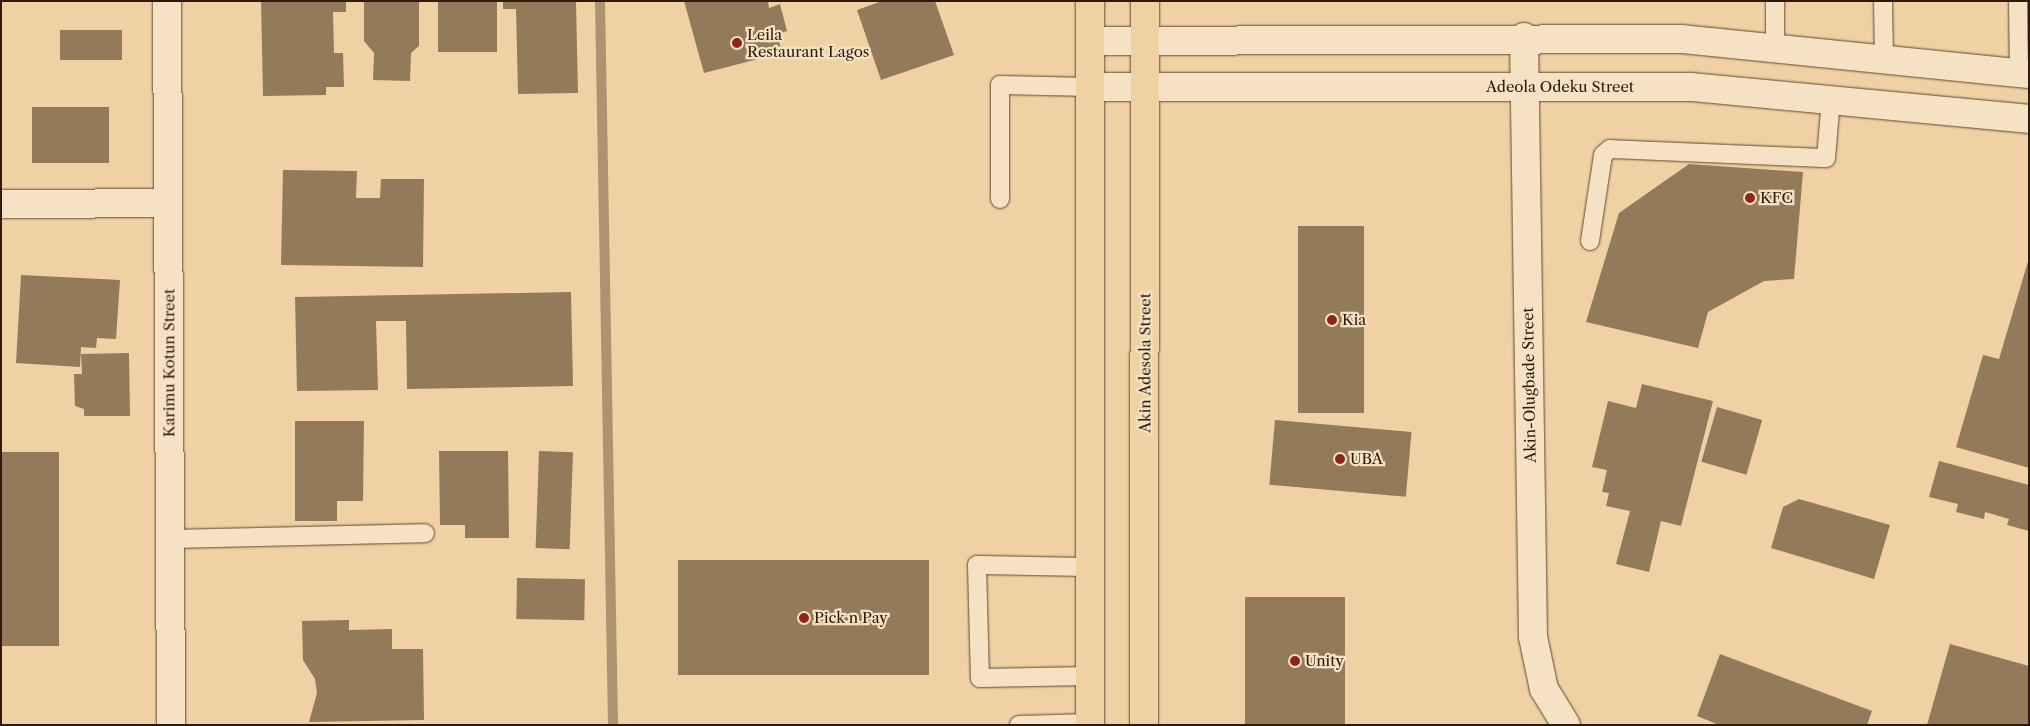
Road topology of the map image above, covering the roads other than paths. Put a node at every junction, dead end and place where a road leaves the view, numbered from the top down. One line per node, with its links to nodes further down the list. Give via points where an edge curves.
1 (167, 1): 19 (main road, Karimu Kotun Street)
2 (1090, 1): 8 (main road)
3 (1145, 1): 9 (main road, Akin Adesola Street)
4 (1774, 1): 10 (lane)
5 (1883, 1): 11 (lane)
6 (2018, 1): 12 (lane)
7 (1524, 38): 9 (main road); 10 (main road); 13 (main road, Akin-Olugbade Street)
8 (1090, 41): 9 (main road); 14 (main road)
9 (1146, 41): 15 (main road, Akin Adesola Street)
10 (1774, 45): 11 (main road)
11 (1884, 59): 12 (main road)
12 (2024, 74)
13 (1523, 86): 15 (main road, Adeola Odeku Street); 16 (main road, Adeola Odeku Street, via 1691,88); 30 (main road, Akin-Olugbade Street, via 1533,636 1544,689)
14 (1090, 87): 15 (main road, Adeola Odeku Street); 18 (lane, via 1000,85); 24 (main road)
15 (1146, 87): 29 (main road, Akin Adesola Street)
16 (1831, 98): 17 (main road, Adeola Odeku Street); 21 (lane, via 1826,158 1610,149 1603,155)
17 (2029, 119)
18 (1000, 199)
19 (168, 203): 20 (main road); 23 (main road, Karimu Kotun Street)
20 (1, 204)
21 (1590, 241)
22 (425, 533): 23 (lane)
23 (170, 539): 27 (main road, Karimu Kotun Street)
24 (1090, 567): 25 (main road); 25 (lane, via 977,565 980,678)
25 (1090, 676): 26 (main road)
26 (1090, 724): 28 (lane)
27 (172, 725)
28 (1019, 725)
29 (1144, 725)
30 (1566, 725)

